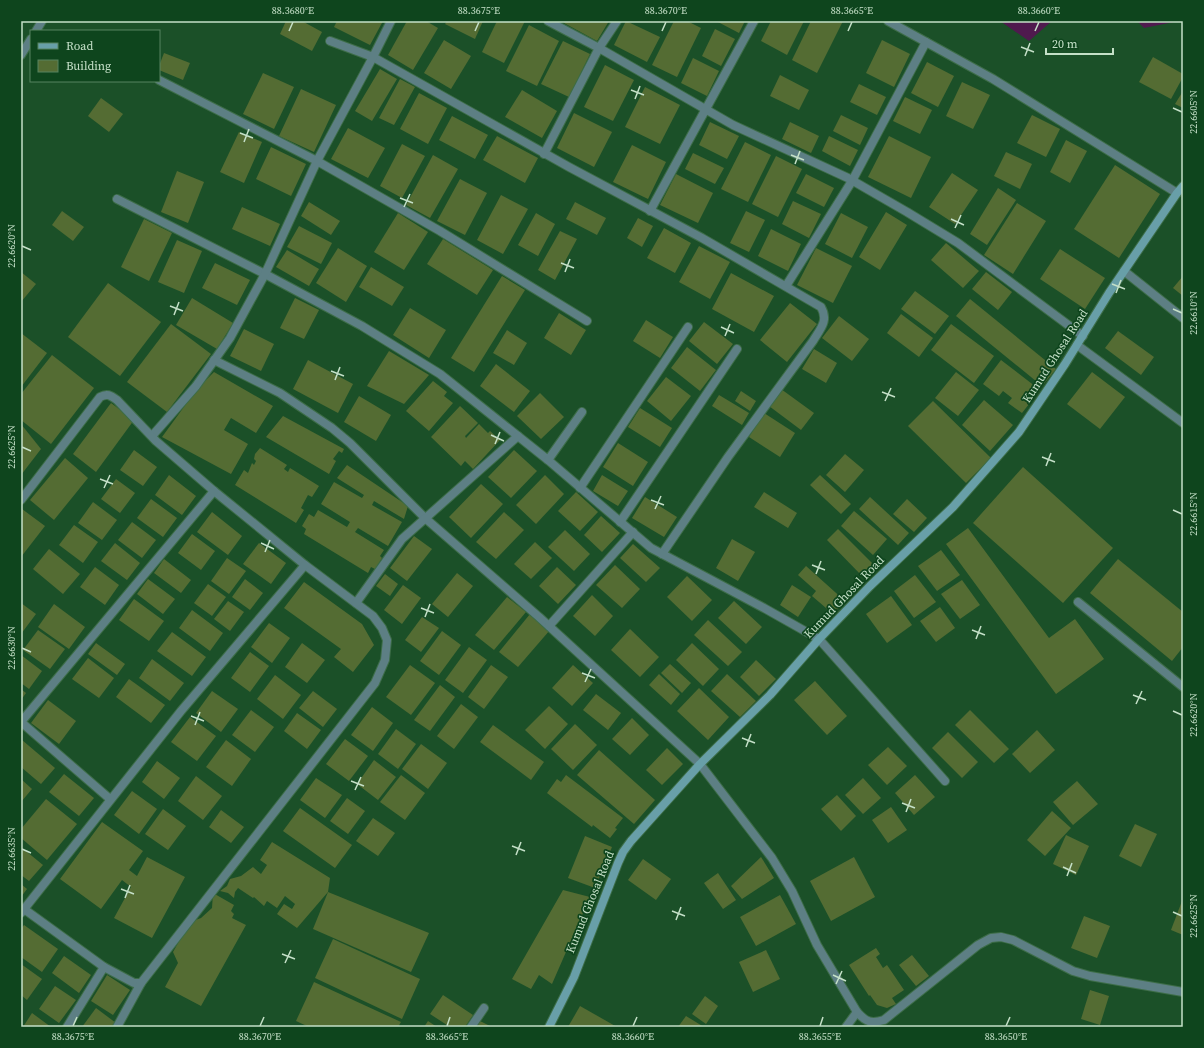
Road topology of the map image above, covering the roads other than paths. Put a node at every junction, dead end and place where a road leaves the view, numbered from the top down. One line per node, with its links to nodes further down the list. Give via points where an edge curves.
1 (42, 21): 7 (street)
2 (391, 21): 13 (street)
3 (548, 21): 11 (street)
4 (617, 21): 11 (street)
5 (754, 21): 15 (street)
6 (888, 21): 10 (street)
7 (37, 30)
8 (30, 41): 12 (street)
9 (330, 41): 13 (street)
10 (926, 42): 18 (street); 20 (street, via 993,79)
11 (599, 48): 15 (street); 16 (street)
12 (21, 55)
13 (373, 57): 16 (street); 17 (street)
14 (160, 81): 17 (street)
15 (706, 110): 18 (street); 22 (street)
16 (544, 154): 22 (street)
17 (317, 161): 24 (street); 27 (street, via 440,231)
18 (852, 181): 25 (street); 29 (street, via 958,243)
19 (1183, 186): 20 (street, Kumud Ghosal Road)
20 (1177, 193): 23 (street, Kumud Ghosal Road)
21 (117, 199): 24 (street)
22 (650, 210): 25 (street)
23 (1124, 271): 26 (street); 29 (street, Kumud Ghosal Road)
24 (265, 274): 32 (street, via 230,338); 36 (street, via 362,326 440,374)
25 (786, 286): 44 (street, via 821,307 825,315 824,322)
26 (1183, 318)
27 (587, 321)
28 (688, 327): 38 (street)
29 (1083, 336): 30 (street, Kumud Ghosal Road)
30 (1077, 345): 34 (street); 49 (street, Kumud Ghosal Road, via 1019,432 952,507)
31 (737, 349): 42 (street)
32 (214, 360): 35 (street, via 196,386); 41 (street, via 280,393 332,428)
33 (582, 412): 37 (street)
34 (1183, 423)
35 (152, 436): 39 (street); 40 (street, via 117,400 105,394 100,397)
36 (518, 436): 37 (street); 41 (street)
37 (548, 460): 38 (street)
38 (580, 488): 42 (street)
39 (214, 491): 45 (street); 51 (street)
40 (21, 500)
41 (425, 518): 47 (street, via 402,539); 48 (street)
42 (620, 522): 43 (street)
43 (632, 532): 44 (street); 48 (street)
44 (662, 554): 49 (street)
45 (305, 566): 47 (street); 54 (street, via 181,711)
46 (1078, 602): 50 (street)
47 (356, 603): 57 (street, via 373,616 387,640 385,660 375,683)
48 (549, 626): 52 (street)
49 (819, 639): 52 (street, Kumud Ghosal Road, via 770,695); 53 (street)
50 (1183, 687)
51 (21, 722): 54 (street)
52 (700, 764): 60 (street, via 772,858 792,891 817,945); 65 (street, Kumud Ghosal Road, via 623,852 574,977)
53 (945, 781)
54 (110, 799): 55 (street)
55 (22, 911): 56 (street)
56 (104, 967): 57 (street, via 134,984); 62 (street)
57 (141, 983): 63 (street)
58 (1183, 992): 61 (street, via 1090,976 1073,971 1013,940 991,938 978,945)
59 (484, 1008): 64 (street)
60 (857, 1012): 61 (street); 66 (street)
61 (875, 1025)
62 (67, 1027)
63 (117, 1027)
64 (471, 1027)
65 (550, 1027)
66 (846, 1027)

